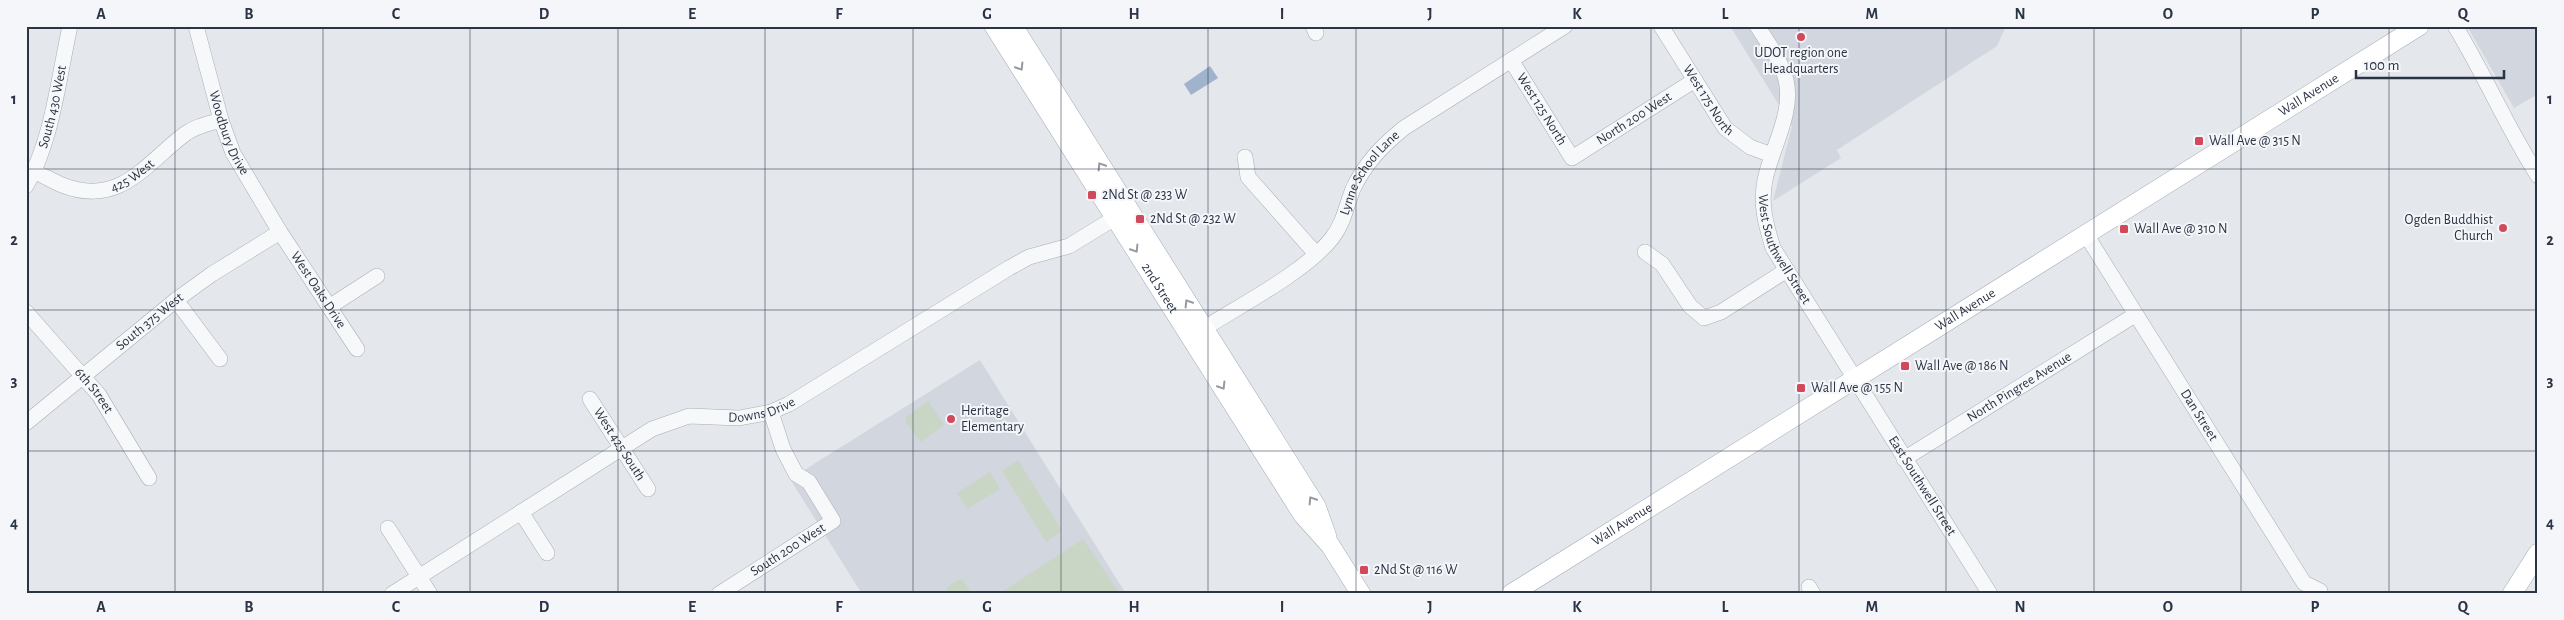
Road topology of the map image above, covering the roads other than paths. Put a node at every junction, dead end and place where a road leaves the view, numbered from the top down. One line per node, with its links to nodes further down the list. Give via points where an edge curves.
1 (70, 26): 16 (street, South 430 West)
2 (196, 26): 12 (street, Woodbury Drive)
3 (994, 26): 19 (main road, 2nd Street, one-way to 19)
4 (1013, 26): 19 (main road, 2nd Street, one-way to 4)
5 (1565, 26): 10 (street, Lynne School Lane)
6 (1661, 26): 11 (street, West 175 North)
7 (1757, 26): 13 (street, West Southwell Street, via 1779,62 1786,81 1788,102)
8 (2419, 26): 21 (main road, Wall Avenue)
9 (2455, 26): 17 (street)
10 (1511, 60): 15 (street, West 125 North); 23 (street, Lynne School Lane, via 1404,128 1383,145 1366,164 1344,218 1332,238)
11 (1696, 80): 13 (street, West 175 North, via 1725,128 1750,147); 15 (street, North 200 West)
12 (221, 120): 16 (street, 425 West, via 186,134 134,179 120,186 100,191 82,190 64,186); 20 (street, Woodbury Drive, via 233,153)
13 (1772, 155): 24 (street, West Southwell Street, via 1764,181 1763,214 1773,248)
14 (1245, 157): 23 (street, via 1248,176)
15 (1572, 158)
16 (35, 172): 18 (street, South 430 West)
17 (2538, 176)
18 (26, 186)
19 (1122, 214): 30 (main road, 2nd Street); 36 (street, Downs Drive, via 1069,246 1029,258 1009,268 789,404)
20 (280, 232): 26 (street, South 375 West); 27 (street, West Oaks Drive)
21 (2085, 233): 29 (street, Dan Street); 34 (main road, Wall Avenue)
22 (1645, 252): 24 (street, via 1662,264 1690,306 1704,318 1721,312)
23 (1316, 254): 30 (street, Lynne School Lane)
24 (1787, 270): 34 (street, West Southwell Street)
25 (378, 276): 27 (street)
26 (176, 300): 32 (street); 33 (street, South 375 West)
27 (329, 307): 31 (street, West Oaks Drive)
28 (26, 312): 33 (street, 6th Street)
29 (2135, 315): 39 (street, North Pingree Avenue); 47 (street, Dan Street, via 2304,583)
30 (1197, 333): 51 (main road, 2nd Street, via 1303,516 1330,545)
31 (356, 349)
32 (220, 359)
33 (84, 376): 37 (street, South 375 West); 40 (street, 6th Street)
34 (1855, 379): 39 (street, East Southwell Street); 52 (main road, Wall Avenue)
35 (590, 399): 38 (street, West 425 South)
36 (770, 412): 38 (street, Downs Drive, via 739,418 689,416 652,429); 50 (street, South 200 West, via 796,474 809,482 833,521)
37 (26, 423)
38 (622, 448): 41 (street, West 425 South); 42 (street, Downs Drive)
39 (1904, 459): 53 (street, East Southwell Street)
40 (149, 478)
41 (648, 489)
42 (521, 512): 44 (street); 46 (street, Downs Drive)
43 (388, 528): 46 (street)
44 (547, 553)
45 (2538, 553): 54 (main road)
46 (419, 577): 48 (street, Downs Drive); 49 (street)
47 (2320, 591)
48 (392, 594)
49 (430, 594)
50 (719, 594)
51 (1361, 594)
52 (1512, 594)
53 (1990, 594)
54 (2512, 594)

